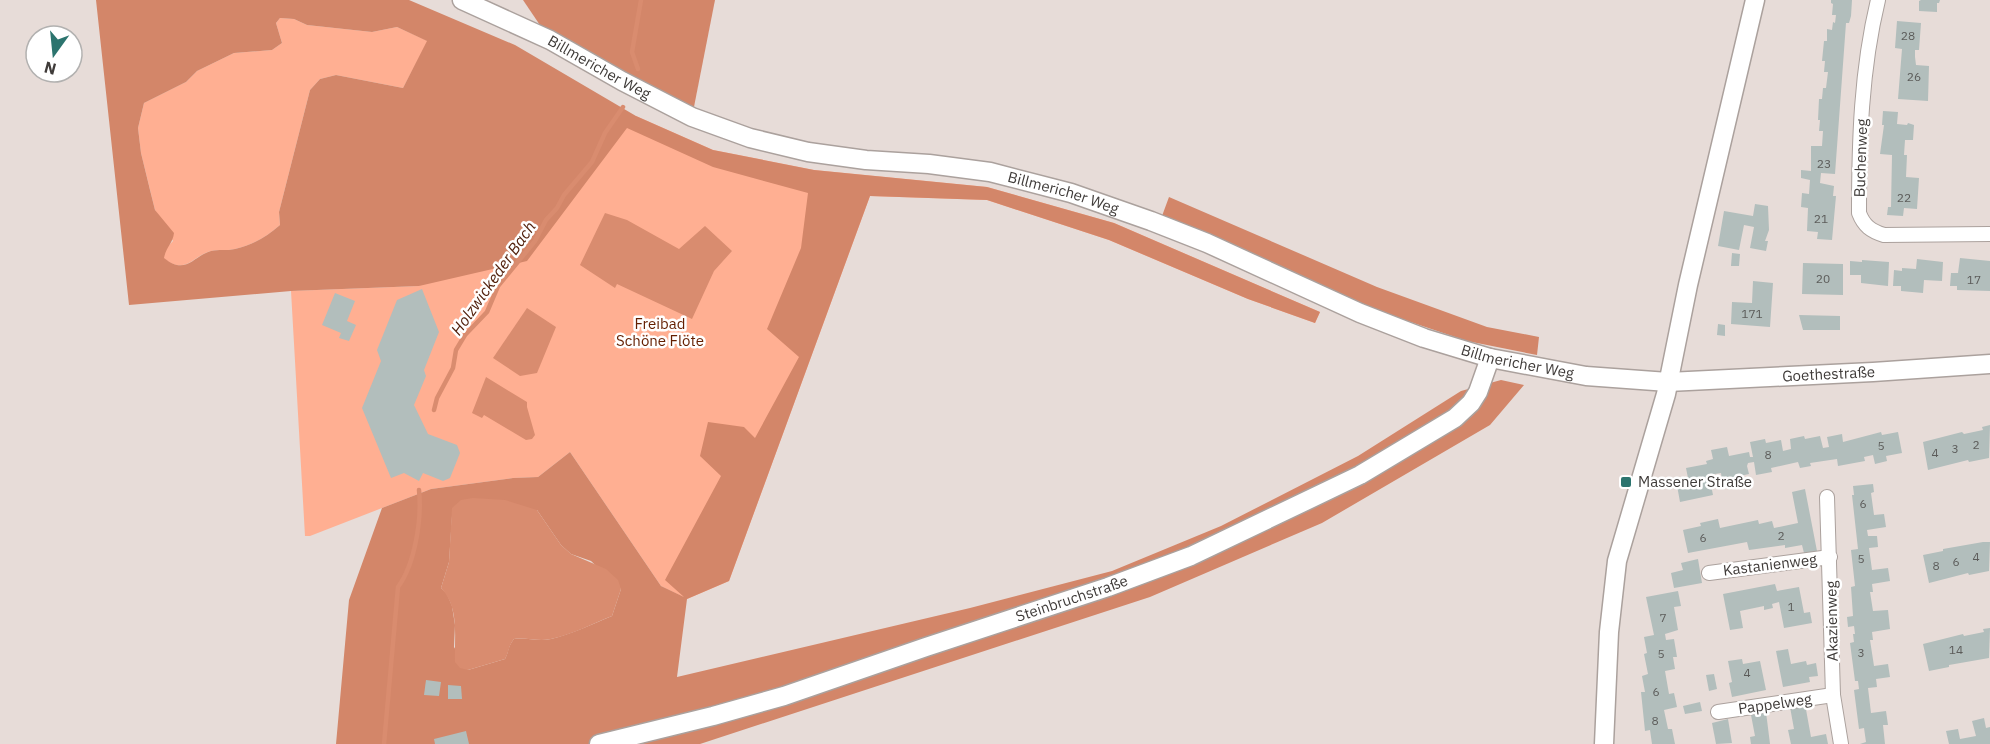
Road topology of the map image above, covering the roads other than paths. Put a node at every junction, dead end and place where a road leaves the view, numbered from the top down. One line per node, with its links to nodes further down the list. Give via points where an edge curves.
1 (462, 0): 5 (street, Billmericher Weg, via 550,40 692,117 750,138 808,152 990,172 1071,192 1207,243 1360,313)
2 (1755, 0): 7 (street)
3 (1878, 0): 4 (street, Buchenweg, via 1864,84 1859,149 1862,221 1872,231 1884,234)
4 (1990, 234)
5 (1490, 358): 7 (street, Billmericher Weg, via 1586,376); 13 (street, Steinbruchstraße, via 1478,392 1455,418 1360,475 1191,556 784,696)
6 (1990, 364): 7 (street, Goethestraße)
7 (1668, 382): 14 (street, via 1616,571)
8 (1827, 496): 9 (street, Akazienweg)
9 (1830, 557): 10 (street, Kastanienweg); 11 (street, Akazienweg)
10 (1709, 573)
11 (1833, 695): 12 (street, Pappelweg); 15 (street, Akazienweg)
12 (1718, 712)
13 (598, 744)
14 (1604, 744)
15 (1841, 744)

